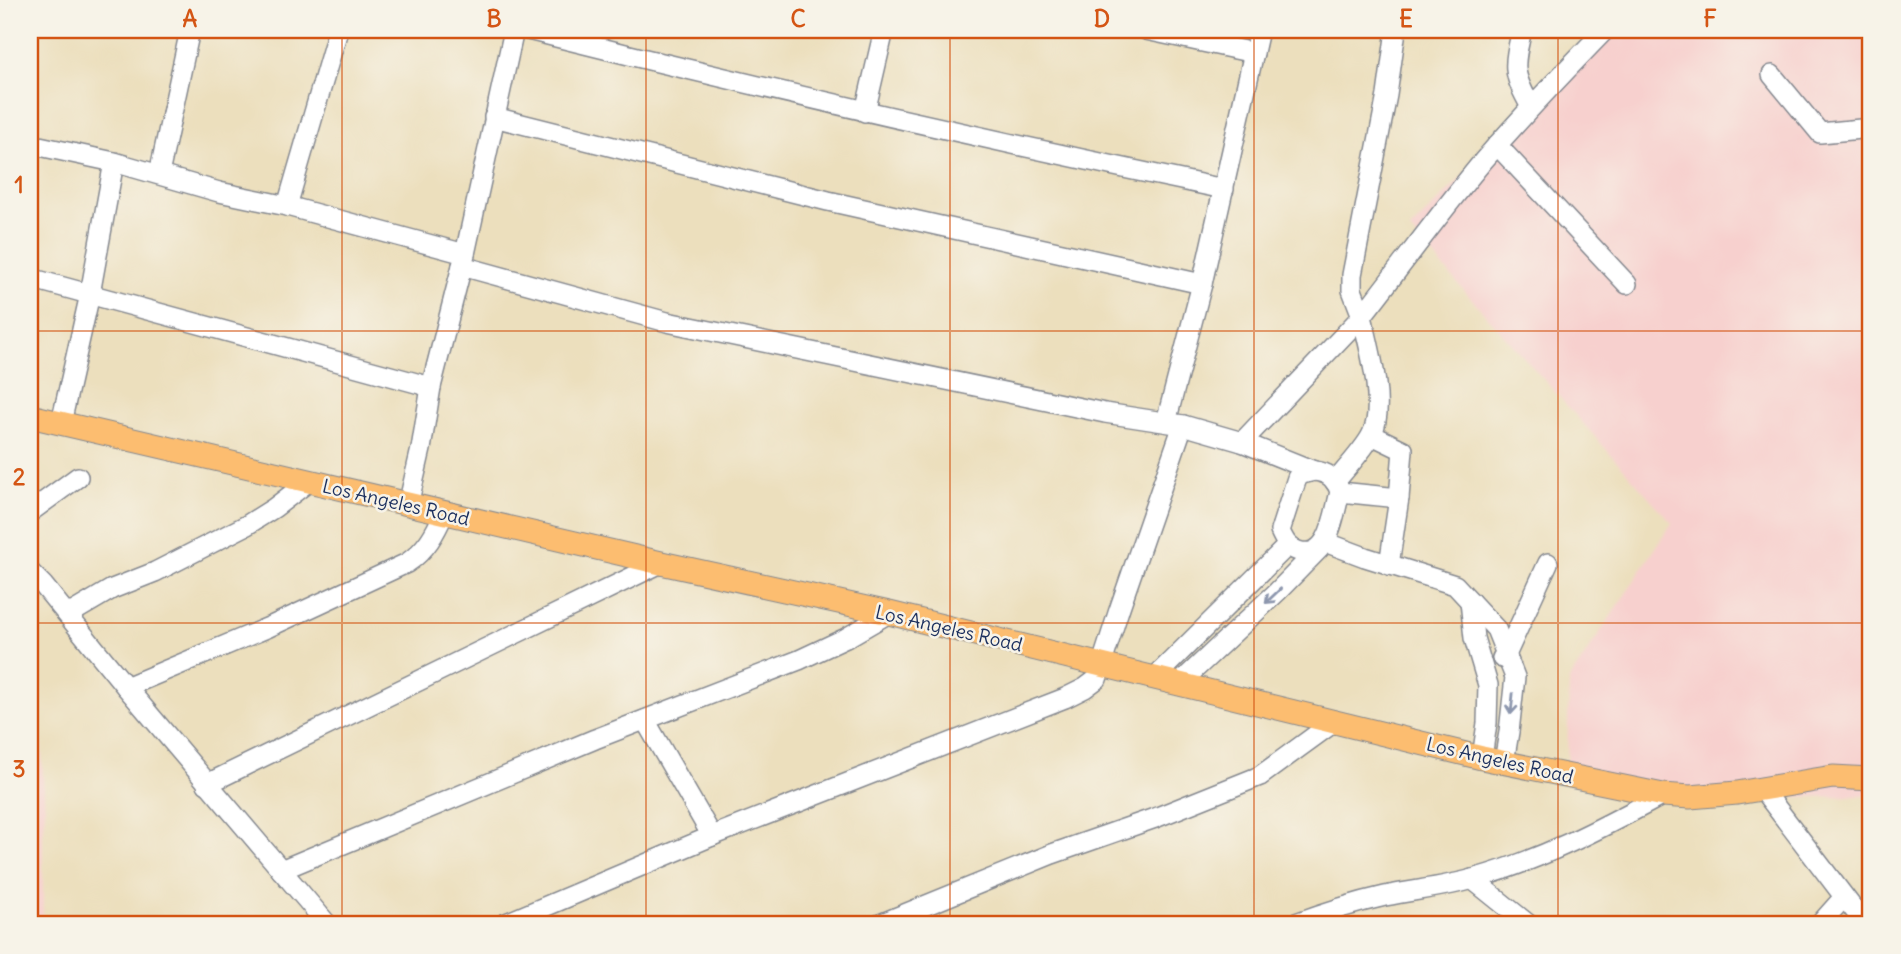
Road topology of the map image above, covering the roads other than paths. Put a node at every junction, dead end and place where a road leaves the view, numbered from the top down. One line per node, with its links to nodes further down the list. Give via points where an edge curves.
1 (190, 30): 20 (street)
2 (338, 30): 22 (street)
3 (514, 30): 15 (street)
4 (528, 30): 14 (street)
5 (884, 30): 14 (street)
6 (1146, 30): 11 (street)
7 (1259, 30): 11 (street)
8 (1396, 30): 28 (street, via 1352,275)
9 (1521, 30): 13 (street, via 1514,61 1518,84)
10 (1605, 30): 13 (street)
11 (1254, 53): 21 (street)
12 (1772, 75): 16 (street, via 1820,133)
13 (1531, 107): 18 (street)
14 (865, 112): 21 (street)
15 (494, 117): 23 (street); 25 (street, via 828,201)
16 (1871, 128)
17 (30, 144): 19 (street)
18 (1497, 145): 26 (street); 28 (street)
19 (114, 162): 20 (street); 27 (street)
20 (159, 174): 22 (street)
21 (1224, 189): 25 (street)
22 (287, 206): 23 (street)
23 (464, 260): 29 (street); 32 (street, via 667,321 1105,413)
24 (30, 278): 27 (street)
25 (1202, 284): 32 (street)
26 (1627, 284)
27 (90, 294): 29 (street); 31 (street)
28 (1362, 316): 33 (street, via 1378,411); 34 (street)
29 (431, 387): 40 (street)
30 (30, 416): 31 (main road, Los Angeles Road)
31 (61, 423): 37 (main road, Los Angeles Road)
32 (1175, 423): 34 (street); 53 (street)
33 (1372, 435): 38 (street); 39 (street, via 1403,450)
34 (1242, 442): 35 (street, via 1280,457)
35 (1306, 475): 38 (street, via 1327,474); 43 (street, via 1280,531)
36 (78, 477): 41 (street)
37 (308, 482): 40 (main road, Los Angeles Road); 51 (street, via 247,525)
38 (1338, 487): 39 (street); 44 (street)
39 (1399, 498): 47 (street)
40 (408, 505): 42 (main road, Los Angeles Road)
41 (30, 512)
42 (444, 513): 45 (main road, Los Angeles Road); 57 (street, via 432,539 407,564)
43 (1288, 545): 44 (street, via 1308,552); 55 (street)
44 (1323, 545): 47 (street); 56 (street, one-way to 56)
45 (661, 563): 50 (main road, Los Angeles Road); 62 (street)
46 (1548, 563): 52 (street)
47 (1389, 565): 49 (street, via 1455,585)
48 (30, 572): 51 (street)
49 (1470, 601): 52 (street, via 1496,629); 54 (street)
50 (889, 613): 53 (main road, Los Angeles Road); 58 (street, via 799,660)
51 (68, 615): 57 (street)
52 (1506, 655): 54 (street); 60 (street, one-way to 60, via 1515,677)
53 (1102, 665): 55 (main road, Los Angeles Road); 65 (street, via 1097,679 1065,698)
54 (1484, 670): 60 (street)
55 (1154, 678): 56 (main road, Los Angeles Road)
56 (1179, 684): 59 (main road, Los Angeles Road)
57 (127, 687): 62 (street)
58 (645, 720): 65 (street); 66 (street)
59 (1334, 722): 60 (main road, Los Angeles Road); 71 (street, via 1260,776)
60 (1493, 760): 64 (main road, Los Angeles Road)
61 (1871, 779): 63 (main road, Los Angeles Road, via 1833,777)
62 (207, 783): 66 (street)
63 (1763, 790): 64 (main road, Los Angeles Road); 68 (street)
64 (1663, 795): 67 (street, via 1577,841)
65 (712, 836): 70 (street)
66 (281, 870): 69 (street)
67 (1472, 879): 72 (street, via 1383,897); 73 (street)
68 (1844, 897): 74 (street); 75 (street)
69 (327, 924)
70 (504, 924)
71 (880, 924)
72 (1293, 924)
73 (1528, 924)
74 (1820, 924)
75 (1865, 924)

